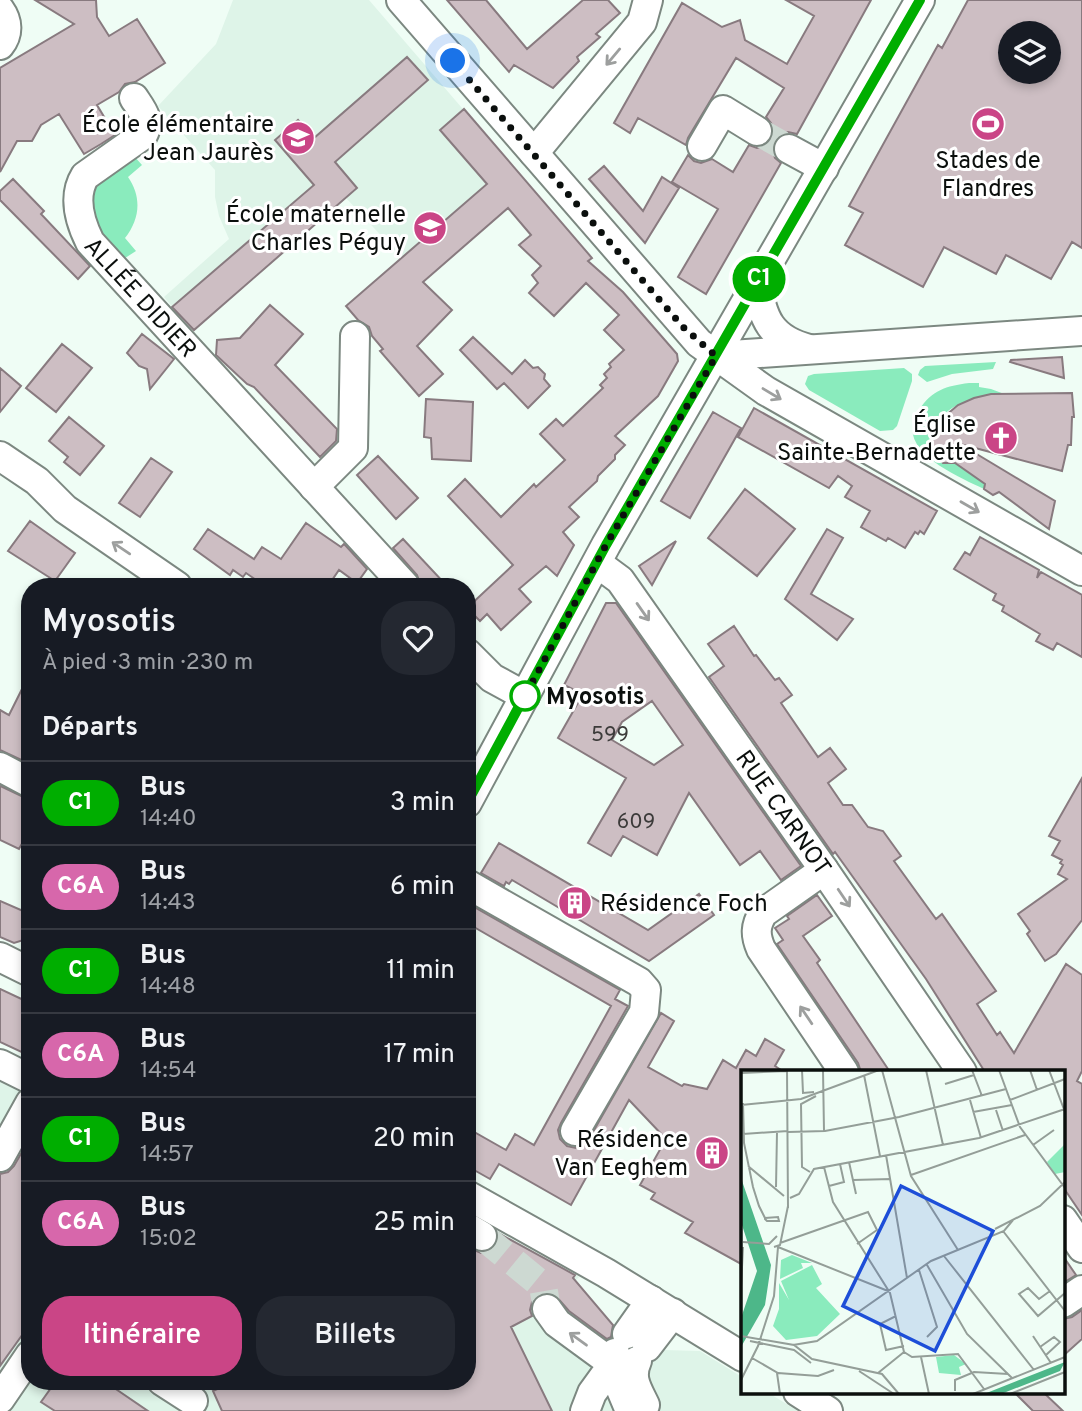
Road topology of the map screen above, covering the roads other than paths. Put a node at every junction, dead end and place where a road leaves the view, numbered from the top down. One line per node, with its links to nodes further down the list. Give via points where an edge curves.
1 (401, 0): 10 (street)
2 (648, 0): 10 (street, one-way to 10, via 642,22)
3 (920, 0): 11 (street)
4 (0, 10): 5 (street, via 7,33)
5 (0, 45)
6 (134, 98): 18 (street, ALLÉE DIDIER, via 145,115 147,129 85,176 79,191 80,219 90,242)
7 (757, 131): 8 (street, via 723,110)
8 (702, 146)
9 (789, 149): 11 (street)
10 (534, 153): 16 (street, via 683,327)
11 (824, 168): 12 (street)
12 (757, 282): 15 (street, via 772,329 785,341); 16 (street)
13 (1082, 331): 15 (street)
14 (355, 336): 18 (street, via 354,443 348,455)
15 (811, 350): 16 (street)
16 (716, 356): 19 (street); 20 (street, one-way to 20, via 766,391)
17 (0, 456): 21 (street, one-way to 17, via 65,509 37,481)
18 (314, 487): 22 (street, ALLÉE DIDIER)
19 (597, 562): 24 (street); 28 (street, RUE CARNOT, one-way to 28, via 620,580)
20 (1082, 571)
21 (165, 578)
22 (398, 578)
23 (476, 662): 24 (street, via 492,678)
24 (525, 696): 27 (street)
25 (0, 767): 26 (street)
26 (21, 778)
27 (476, 779)
28 (824, 870): 33 (street, one-way to 28, via 756,936 763,914); 34 (street, RUE CARNOT, one-way to 34)
29 (476, 889): 37 (street, via 646,990 644,1012)
30 (0, 957): 31 (street)
31 (21, 968)
32 (0, 1064): 35 (street)
33 (843, 1070)
34 (961, 1070)
35 (21, 1074)
36 (21, 1119): 38 (street)
37 (575, 1131)
38 (0, 1157)
39 (476, 1200): 44 (street)
40 (1064, 1221): 41 (street)
41 (1082, 1248)
42 (1082, 1290): 43 (street)
43 (1064, 1302)
44 (662, 1307): 46 (street); 47 (street)
45 (547, 1309): 46 (street, one-way to 45, via 557,1323)
46 (628, 1351): 53 (street, via 592,1393); 54 (street, via 618,1385); 55 (street)
47 (741, 1356)
48 (21, 1368): 51 (street)
49 (25, 1390): 52 (street)
50 (800, 1394): 56 (street)
51 (0, 1399)
52 (9, 1411)
53 (585, 1411)
54 (630, 1411)
55 (648, 1411)
56 (828, 1411)

